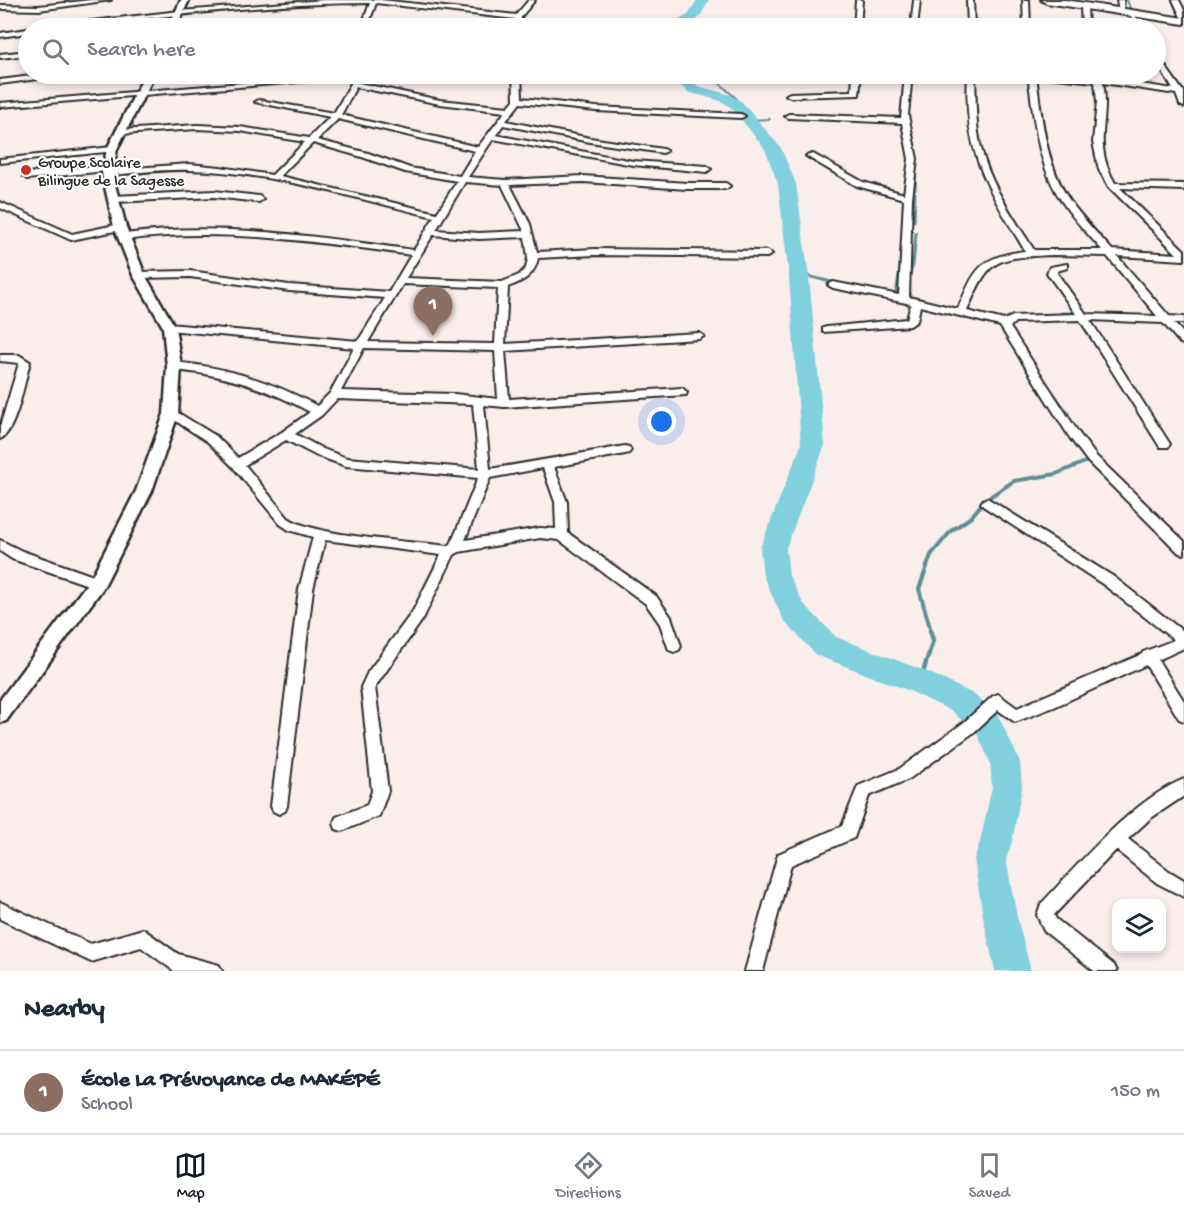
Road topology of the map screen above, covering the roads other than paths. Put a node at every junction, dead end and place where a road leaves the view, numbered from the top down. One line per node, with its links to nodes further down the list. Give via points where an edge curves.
1 (27, 0): 16 (street)
2 (108, 0): 16 (street)
3 (185, 0): 17 (street)
4 (374, 0): 17 (street); 19 (street); 22 (street)
5 (532, 0): 19 (street)
6 (859, 0): 23 (street)
7 (917, 0): 24 (street)
8 (970, 0): 25 (street)
9 (1026, 0): 26 (street)
10 (1046, 0): 13 (main road)
11 (1120, 0): 18 (street)
12 (1176, 0): 29 (street)
13 (1064, 1): 14 (main road)
14 (1084, 6): 18 (main road); 27 (street)
15 (0, 7): 16 (street)
16 (18, 8)
17 (180, 13): 20 (street); 21 (street)
18 (1127, 13): 28 (street); 29 (main road)
19 (518, 17)
20 (136, 18)
21 (177, 18)
22 (368, 18)
23 (858, 18)
24 (915, 18)
25 (971, 18)
26 (1027, 18)
27 (1085, 18)
28 (1131, 18)
29 (1184, 19)
30 (18, 32): 31 (street)
31 (0, 35)
32 (18, 54): 33 (street)
33 (0, 56)
34 (1166, 72): 48 (street)
35 (18, 80): 36 (street)
36 (0, 82)
37 (144, 84): 47 (street)
38 (237, 84): 47 (street)
39 (517, 84): 50 (street)
40 (856, 84): 49 (street, via 856,93)
41 (907, 84): 58 (street)
42 (971, 84): 88 (street, via 980,157)
43 (1033, 84): 85 (street, via 1051,175 1067,203)
44 (1098, 84): 74 (street, via 1098,160)
45 (1134, 84): 48 (street)
46 (356, 86): 54 (street); 55 (street)
47 (140, 92): 52 (street); 60 (street)
48 (1181, 93): 53 (street)
49 (790, 95)
50 (518, 100): 54 (street); 56 (street)
51 (259, 102): 55 (street)
52 (0, 105)
53 (1184, 105)
54 (511, 110): 59 (street)
55 (336, 116): 62 (street); 64 (street)
56 (741, 116)
57 (789, 116): 58 (street)
58 (905, 121): 77 (street, via 913,159)
59 (501, 122): 61 (street); 65 (street)
60 (121, 132): 62 (street, via 223,127); 63 (street)
61 (491, 136): 64 (street); 68 (street, via 633,163)
62 (313, 141): 71 (street); 72 (street, via 408,170)
63 (112, 149): 67 (street); 69 (street)
64 (480, 150): 72 (street)
65 (663, 151)
66 (810, 156): 77 (street, via 861,184)
67 (0, 161)
68 (707, 169)
69 (107, 170): 70 (street); 71 (street, via 188,167); 78 (street)
70 (27, 176)
71 (273, 178): 81 (street)
72 (463, 179): 73 (street); 81 (street)
73 (505, 183): 75 (street, via 583,179); 84 (street)
74 (1112, 185): 76 (street); 90 (street)
75 (726, 186)
76 (1184, 187)
77 (908, 198): 97 (street)
78 (114, 199): 79 (street, via 214,194); 82 (street)
79 (259, 199)
80 (0, 205): 82 (street, via 73,238)
81 (440, 216): 83 (street)
82 (122, 232): 86 (street, via 213,231); 92 (street)
83 (430, 232): 84 (street, via 479,236); 86 (street)
84 (529, 234): 89 (street)
85 (1109, 252): 88 (street); 90 (street); 101 (street)
86 (416, 254): 93 (street)
87 (767, 254): 89 (street)
88 (1031, 254): 99 (street, via 1001,256 988,264)
89 (532, 255): 94 (street, via 526,274)
90 (1184, 256)
91 (1064, 266): 100 (street, via 1052,273)
92 (139, 275): 96 (street, via 190,274); 104 (street)
93 (400, 281): 94 (street); 96 (street)
94 (503, 285): 109 (street)
95 (833, 285): 97 (street)
96 (391, 295): 108 (street)
97 (904, 299): 98 (street)
98 (916, 302): 99 (street); 105 (street, via 912,321 906,324)
99 (962, 312): 103 (street)
100 (1083, 317): 101 (street); 103 (street, via 1013,319); 120 (street)
101 (1166, 320): 102 (street); 107 (street)
102 (1184, 320)
103 (1006, 324): 130 (street, via 1007,332 1092,459)
104 (169, 327): 108 (street); 111 (street)
105 (827, 330)
106 (699, 336): 109 (street)
107 (1184, 341)
108 (361, 345): 109 (street); 113 (street)
109 (500, 348): 115 (street)
110 (0, 358): 118 (street, via 19,358 25,362 6,427)
111 (174, 366): 116 (street, via 240,376 278,389); 117 (street)
112 (682, 392): 115 (street)
113 (334, 395): 114 (street); 116 (street)
114 (478, 400): 115 (street); 124 (street)
115 (504, 403)
116 (318, 412): 119 (street)
117 (171, 414): 122 (street, via 207,435); 131 (street, via 144,491)
118 (0, 435)
119 (286, 435): 122 (street); 124 (street, via 346,462)
120 (1164, 444)
121 (625, 450): 123 (street)
122 (237, 464): 126 (street, via 284,521)
123 (547, 464): 124 (street); 127 (street, via 561,502)
124 (485, 474): 129 (street)
125 (987, 503): 132 (street, via 1109,581)
126 (320, 534): 129 (street); 138 (street, via 306,589)
127 (562, 535): 129 (street, via 540,533); 133 (street, via 651,600 663,614)
128 (0, 545): 131 (street, via 17,555)
129 (452, 549): 139 (street, via 418,615 368,687 380,791 373,810)
130 (1184, 549)
131 (97, 583): 136 (street)
132 (1184, 641): 134 (street)
133 (674, 646)
134 (1148, 656): 135 (street); 144 (street, via 1015,715 998,701 904,774 863,791 848,832 784,860)
135 (1184, 714)
136 (0, 715)
137 (1184, 787): 140 (street, via 1152,807)
138 (279, 806)
139 (342, 823)
140 (1115, 839): 141 (street); 145 (street, via 1046,915 1050,925)
141 (1184, 889)
142 (0, 910): 143 (street, via 91,953 143,938 174,962)
143 (213, 971)
144 (753, 971)
145 (1108, 971)

